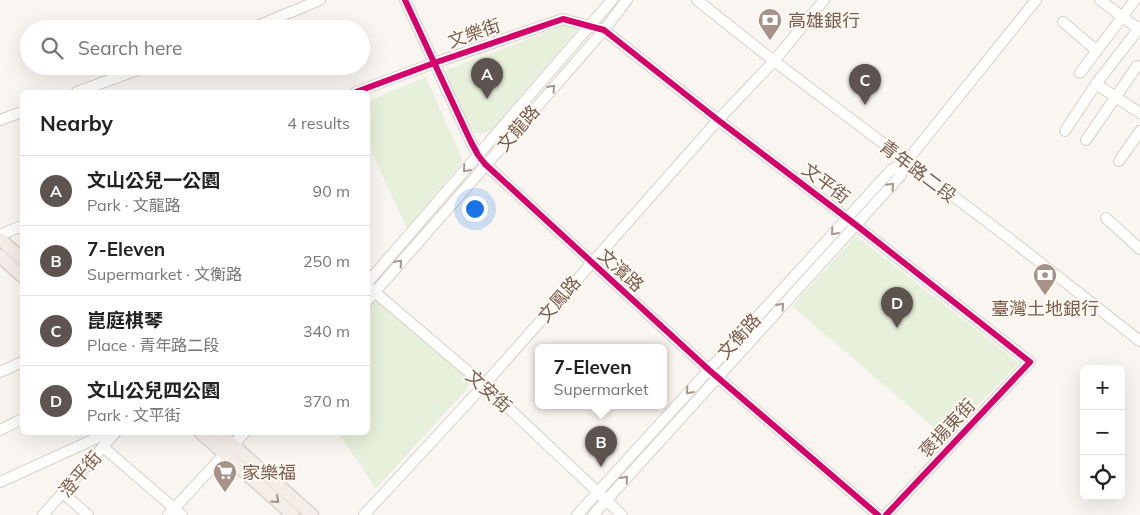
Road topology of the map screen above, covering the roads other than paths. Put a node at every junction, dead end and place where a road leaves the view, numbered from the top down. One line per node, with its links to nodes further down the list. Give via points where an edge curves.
1 (320, 0): 11 (street)
2 (405, 0): 17 (street, 文濱路)
3 (612, 0): 13 (street, 文龍路)
4 (628, 0): 15 (street, 文龍路)
5 (697, 0): 18 (street, 青年路二段)
6 (824, 0): 18 (street, 文鳳路)
7 (1036, 0): 35 (street, 文衡路)
8 (1100, 0): 10 (street)
9 (1135, 0): 10 (street)
10 (1122, 18): 14 (street); 16 (street)
11 (272, 20)
12 (1064, 22): 16 (street)
13 (591, 26): 15 (street, 文樂街); 17 (street, 文樂街, via 563,19); 33 (street, 文龍路)
14 (1139, 29): 22 (street)
15 (604, 30): 29 (street, 文平街); 36 (street, 文龍路, one-way to 15)
16 (1097, 51): 20 (street)
17 (434, 62): 24 (street, 文樂街); 33 (street, 文濱路)
18 (774, 62): 29 (street, 文鳳路); 35 (street, 青年路二段)
19 (1137, 66): 25 (street)
20 (1080, 73)
21 (123, 75): 23 (street)
22 (1096, 84): 25 (street); 30 (street)
23 (82, 90)
24 (361, 90)
25 (1116, 97): 27 (street); 32 (street)
26 (20, 113): 28 (street)
27 (1140, 113)
28 (0, 120)
29 (718, 120): 38 (street, 文平街); 45 (street, 文鳳路)
30 (1065, 131)
31 (1140, 131): 34 (street)
32 (1086, 140)
33 (478, 155): 36 (street, 文濱路); 47 (street, 文龍路, one-way to 47)
34 (1118, 161)
35 (906, 162): 38 (street, 文衡路, via 901,175); 50 (street, 青年路二段)
36 (485, 164): 45 (street, 文濱路); 48 (street, 文龍路, one-way to 36)
37 (1106, 218): 42 (street)
38 (851, 221): 51 (street, 文平街); 54 (street, 文衡路)
39 (20, 227): 40 (street)
40 (0, 235)
41 (0, 239): 44 (main road)
42 (1140, 249)
43 (0, 256): 46 (main road)
44 (20, 258)
45 (590, 263): 54 (street, 文濱路); 55 (street, 文鳳路)
46 (20, 274)
47 (370, 289)
48 (370, 289)
49 (370, 291): 55 (street, 文安街)
50 (1140, 342)
51 (1030, 362): 79 (street, 褒揚東街)
52 (20, 363): 53 (street)
53 (0, 372)
54 (713, 373): 66 (street, 文衡路, one-way to 66); 68 (street, 文衡路, one-way to 54); 78 (street, 文濱路)
55 (484, 385): 66 (street, 文安街); 74 (street, 文鳳路)
56 (20, 420): 57 (street)
57 (0, 430)
58 (103, 435): 65 (street)
59 (113, 435): 63 (street, 澄平街)
60 (205, 435): 64 (main road)
61 (220, 435): 64 (main road)
62 (242, 435): 64 (street)
63 (103, 447): 67 (street, 澄平街); 69 (street)
64 (229, 451): 69 (street); 72 (main road, one-way to 72); 73 (main road)
65 (0, 482)
66 (598, 492): 68 (street, 文安街); 75 (street, 文衡路)
67 (63, 493): 70 (street, 澄平街); 71 (street)
68 (606, 500): 76 (street, 文衡路); 77 (street, 文安街)
69 (175, 513)
70 (44, 515)
71 (88, 515)
72 (293, 515)
73 (312, 515)
74 (364, 515)
75 (577, 515)
76 (593, 515)
77 (622, 515)
78 (878, 515)
79 (886, 515)

